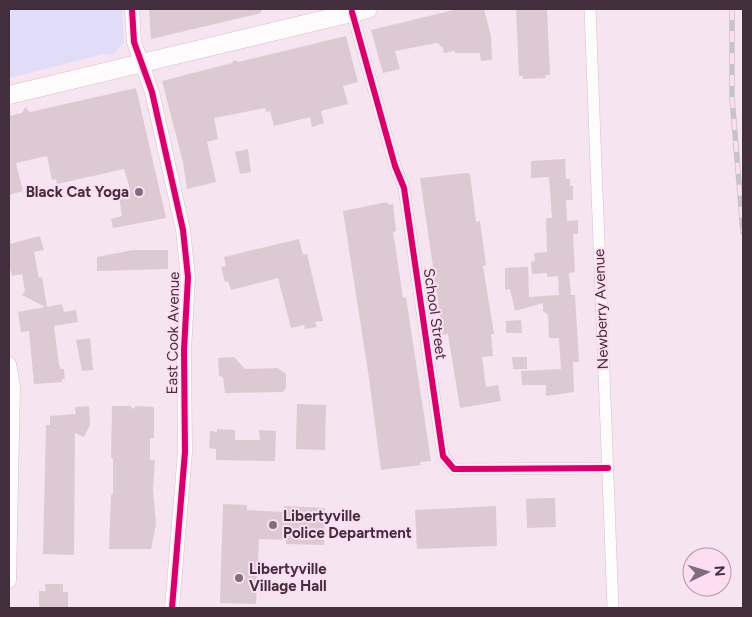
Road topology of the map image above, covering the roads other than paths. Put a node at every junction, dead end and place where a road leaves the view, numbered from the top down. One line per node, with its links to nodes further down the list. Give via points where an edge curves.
1 (132, 9): 4 (street, East Cook Avenue, via 134,42)
2 (590, 9): 8 (street, Newberry Avenue)
3 (360, 11): 4 (main road); 8 (street, School Street, via 378,106 404,188 443,456 454,469)
4 (142, 63): 5 (main road); 10 (street, East Cook Avenue, via 152,92 183,230 188,276 184,350 185,452)
5 (9, 95)
6 (9, 364): 7 (street)
7 (11, 386): 9 (street)
8 (608, 468): 11 (street, Newberry Avenue)
9 (9, 581)
10 (172, 608)
11 (613, 608)

